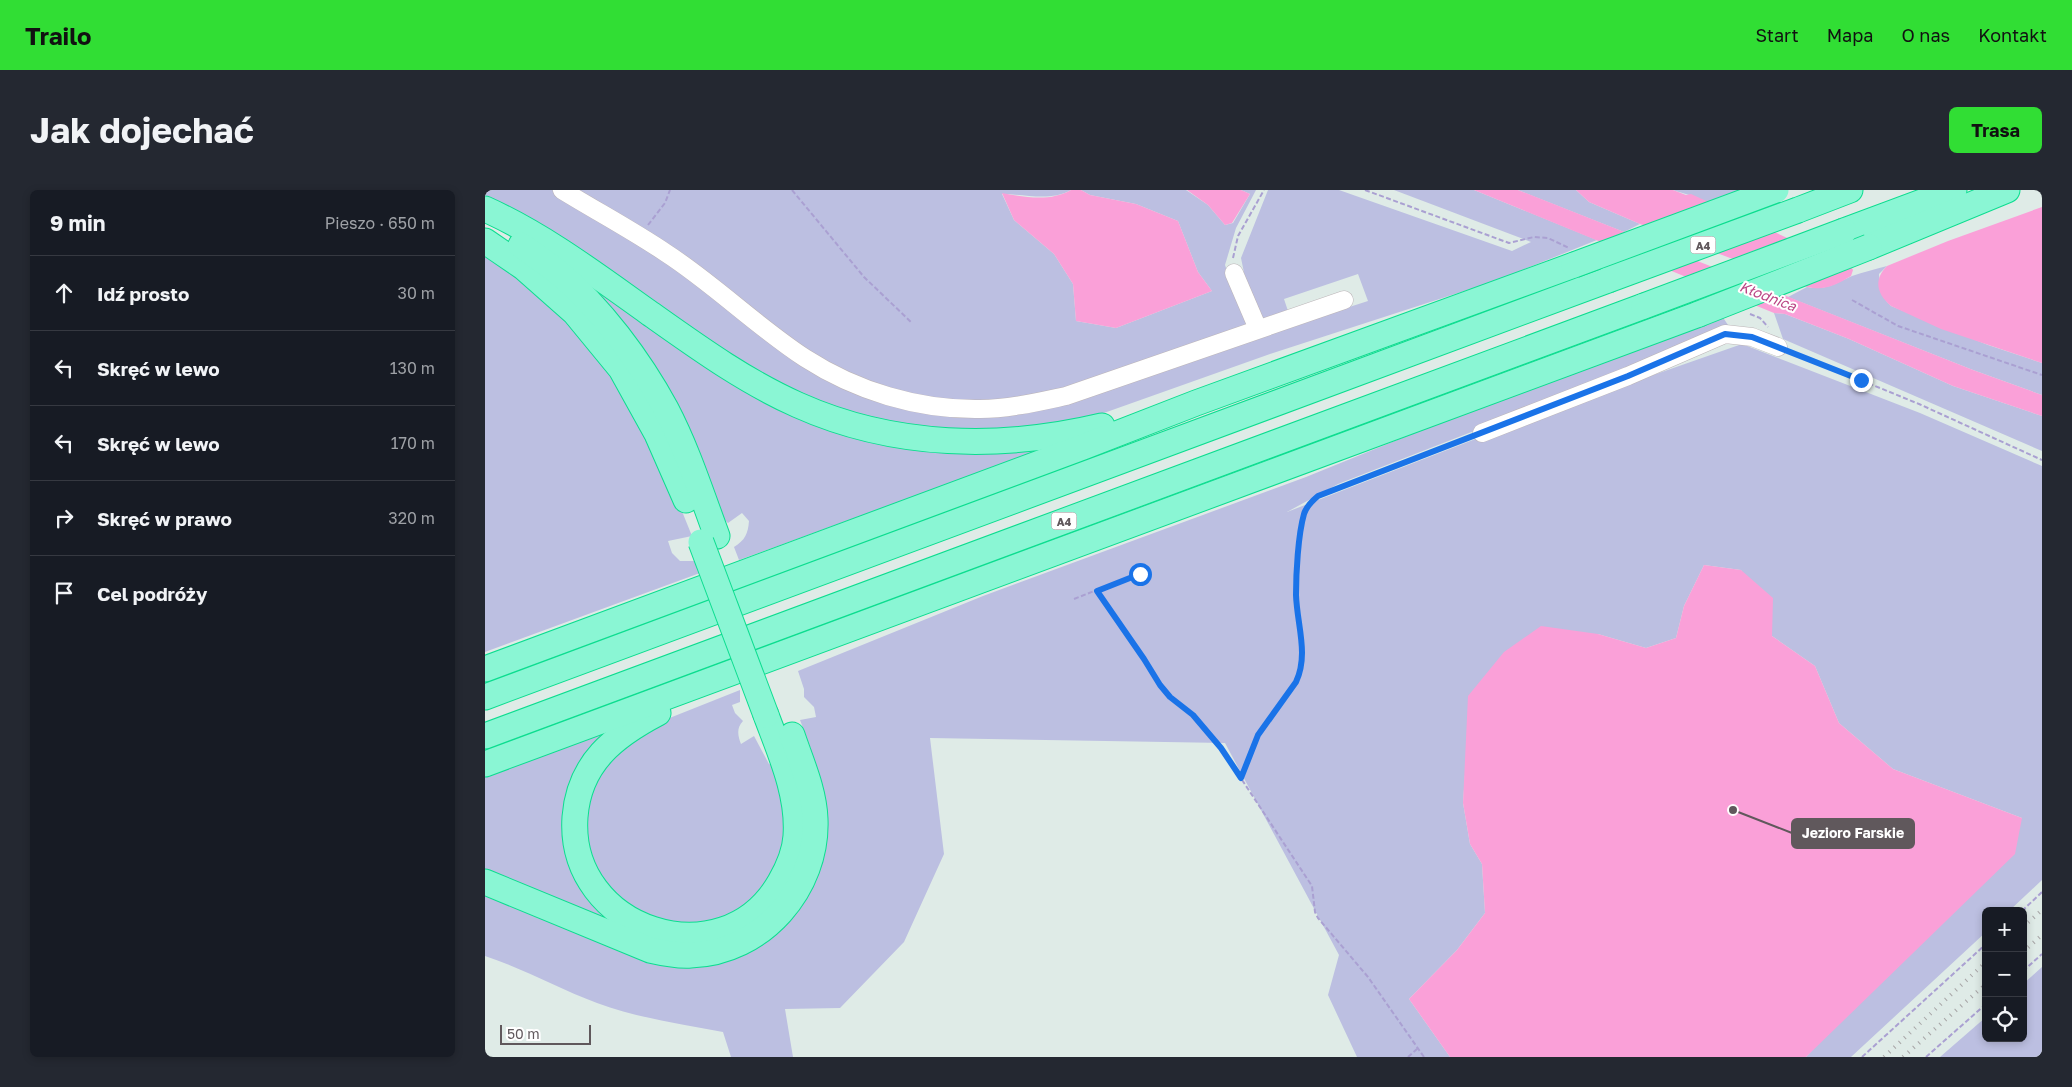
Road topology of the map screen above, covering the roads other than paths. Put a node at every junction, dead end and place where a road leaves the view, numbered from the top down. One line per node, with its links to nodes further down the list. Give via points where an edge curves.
1 (562, 190): 11 (lane, via 666,253 804,357 841,379 876,393 937,407 981,410 1066,396)
2 (1777, 190): 13 (highway, bridge)
3 (1850, 190): 18 (highway, A4, bridge)
4 (1954, 190): 20 (highway, A4, bridge)
5 (2007, 190): 17 (highway, bridge, via 1699,314)
6 (485, 209): 13 (highway, via 580,264 702,350 755,383 798,405 874,431 939,441 1018,440 1079,432)
7 (485, 220): 15 (highway, via 559,273 610,325 649,380 683,448)
8 (485, 241): 15 (highway, via 523,267 575,312 621,369)
9 (1234, 272): 11 (lane)
10 (1344, 300): 11 (lane)
11 (1258, 329)
12 (1778, 347): 14 (lane, via 1752,337 1725,334)
13 (1196, 403): 16 (highway)
14 (1481, 433)
15 (709, 539): 19 (highway)
16 (485, 668)
17 (734, 672): 19 (highway, via 632,726 602,752 581,785 576,806 577,844 586,874 610,907 649,929 687,936 727,928 743,920 768,898 785,871 796,836 792,790); 21 (highway)
18 (485, 697)
19 (774, 712): 22 (highway, via 811,795 815,839 812,858 795,896 782,912 749,938 711,953 659,952 627,942)
20 (485, 736)
21 (485, 764)
22 (485, 882)

